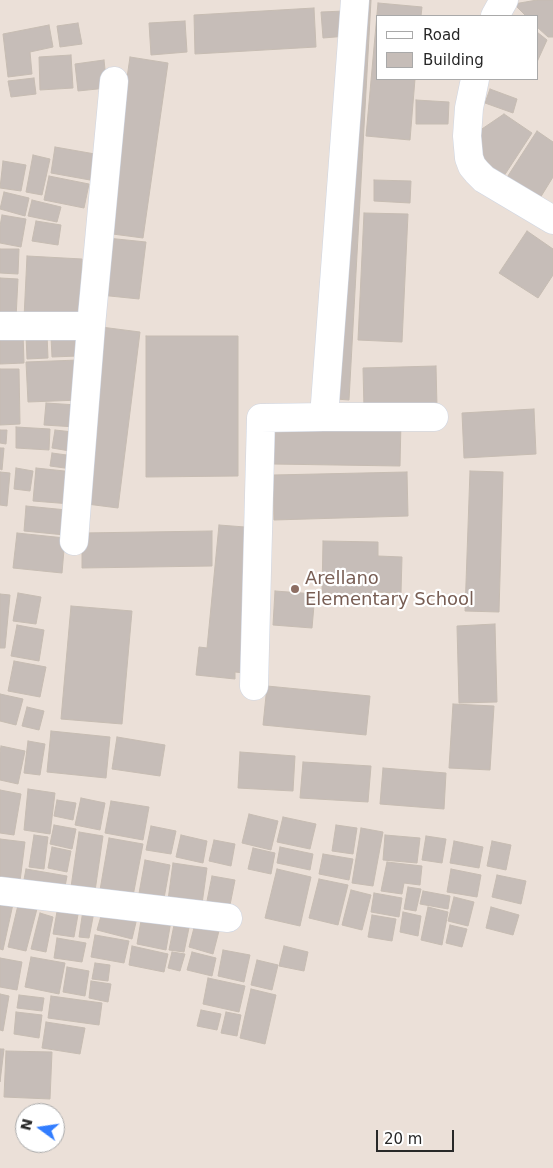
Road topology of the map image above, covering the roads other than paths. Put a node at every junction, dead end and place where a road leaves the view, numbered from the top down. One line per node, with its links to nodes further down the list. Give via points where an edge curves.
1 (355, 0): 9 (street)
2 (504, 0): 3 (street)
3 (496, 15)
4 (475, 80): 6 (street, via 466,136 472,166 484,179)
5 (114, 81): 8 (street)
6 (553, 220)
7 (0, 326): 8 (street)
8 (91, 326): 11 (street)
9 (324, 417): 10 (street); 12 (street, via 261,418)
10 (434, 417)
11 (74, 541)
12 (254, 686)
13 (0, 891): 14 (street)
14 (228, 918)

